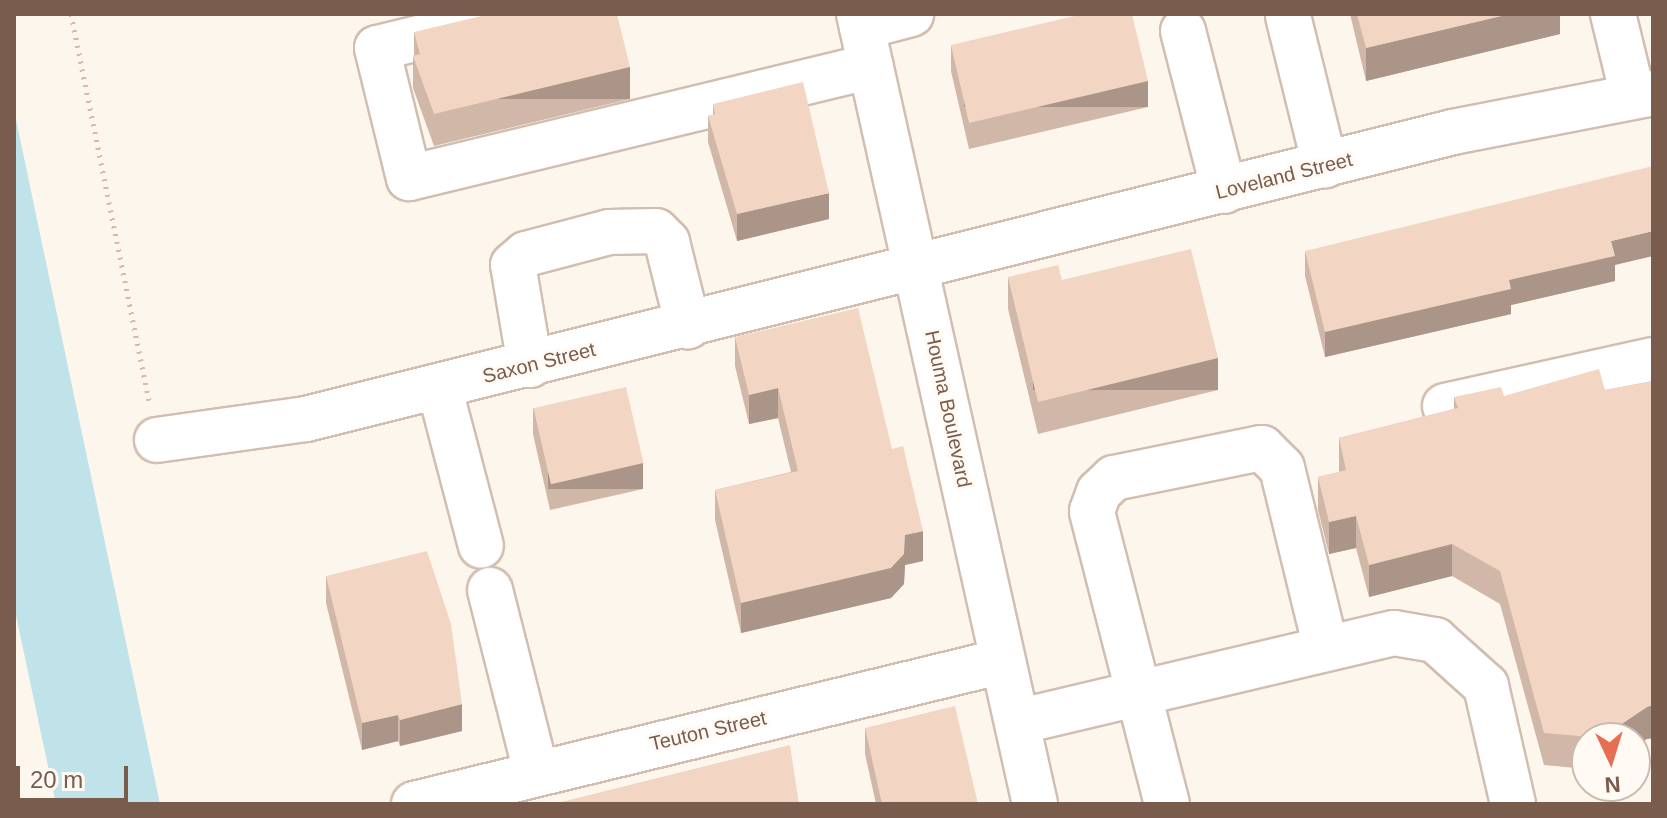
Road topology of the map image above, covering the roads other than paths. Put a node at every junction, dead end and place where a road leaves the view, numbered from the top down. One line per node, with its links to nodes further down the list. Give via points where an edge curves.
1 (517, 14): 6 (street, via 377,48 409,178)
2 (911, 14): 6 (street)
3 (1613, 14): 7 (street)
4 (1288, 16): 8 (street)
5 (1183, 31): 9 (street)
6 (864, 35): 10 (street, Houma Boulevard)
7 (1643, 94): 8 (street, Loveland Street)
8 (1325, 165): 9 (street, Loveland Street)
9 (1224, 191): 10 (street, Loveland Street)
10 (917, 271): 11 (street, Saxon Street); 20 (street, Houma Boulevard)
11 (688, 326): 13 (street, Saxon Street); 13 (street, via 667,242 656,231 609,232 526,254 513,265)
12 (1653, 360): 15 (street)
13 (530, 365): 14 (street, Saxon Street)
14 (439, 386): 16 (street, Saxon Street, via 306,419); 17 (street)
15 (1445, 406)
16 (157, 440)
17 (481, 546)
18 (490, 590): 23 (street)
19 (1326, 649): 21 (street); 21 (street, via 1282,468 1262,448 1114,478 1092,511); 27 (street, via 1394,633 1435,640 1467,662 1486,686)
20 (1003, 661): 22 (street, Houma Boulevard); 23 (street, Teuton Street)
21 (1137, 694): 22 (street); 26 (street)
22 (1017, 722): 25 (street, Houma Boulevard)
23 (536, 772): 24 (street, Teuton Street)
24 (414, 804)
25 (1035, 804)
26 (1167, 804)
27 (1513, 804)

